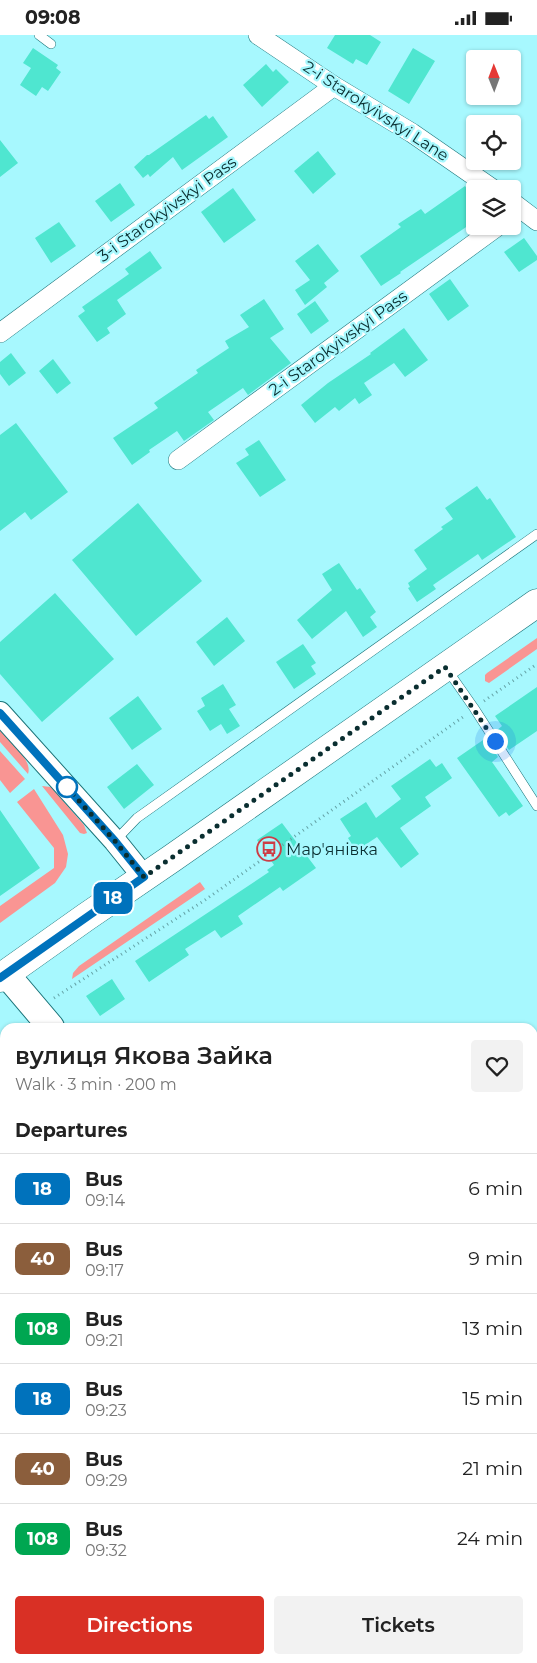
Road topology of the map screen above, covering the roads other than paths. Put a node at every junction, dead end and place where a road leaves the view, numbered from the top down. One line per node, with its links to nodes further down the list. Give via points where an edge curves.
1 (39, 35): 3 (lane)
2 (258, 35): 4 (street, 2-i Starokyivskyi Lane)
3 (51, 44)
4 (334, 86): 5 (street, 2-i Starokyivskyi Lane, via 412,133); 9 (street, 3-i Starokyivskyi Pass)
5 (480, 180)
6 (521, 212): 7 (street)
7 (537, 221)
8 (486, 235): 10 (street, 2-i Starokyivskyi Pass)
9 (0, 333)
10 (178, 460)
11 (537, 535): 16 (lane, via 137,818)
12 (537, 603): 13 (main road)
13 (445, 667): 15 (lane); 17 (main road)
14 (0, 713): 16 (street)
15 (537, 806)
16 (115, 841): 17 (street)
17 (144, 877): 18 (main road)
18 (3, 976): 19 (main road)
19 (47, 1023)

